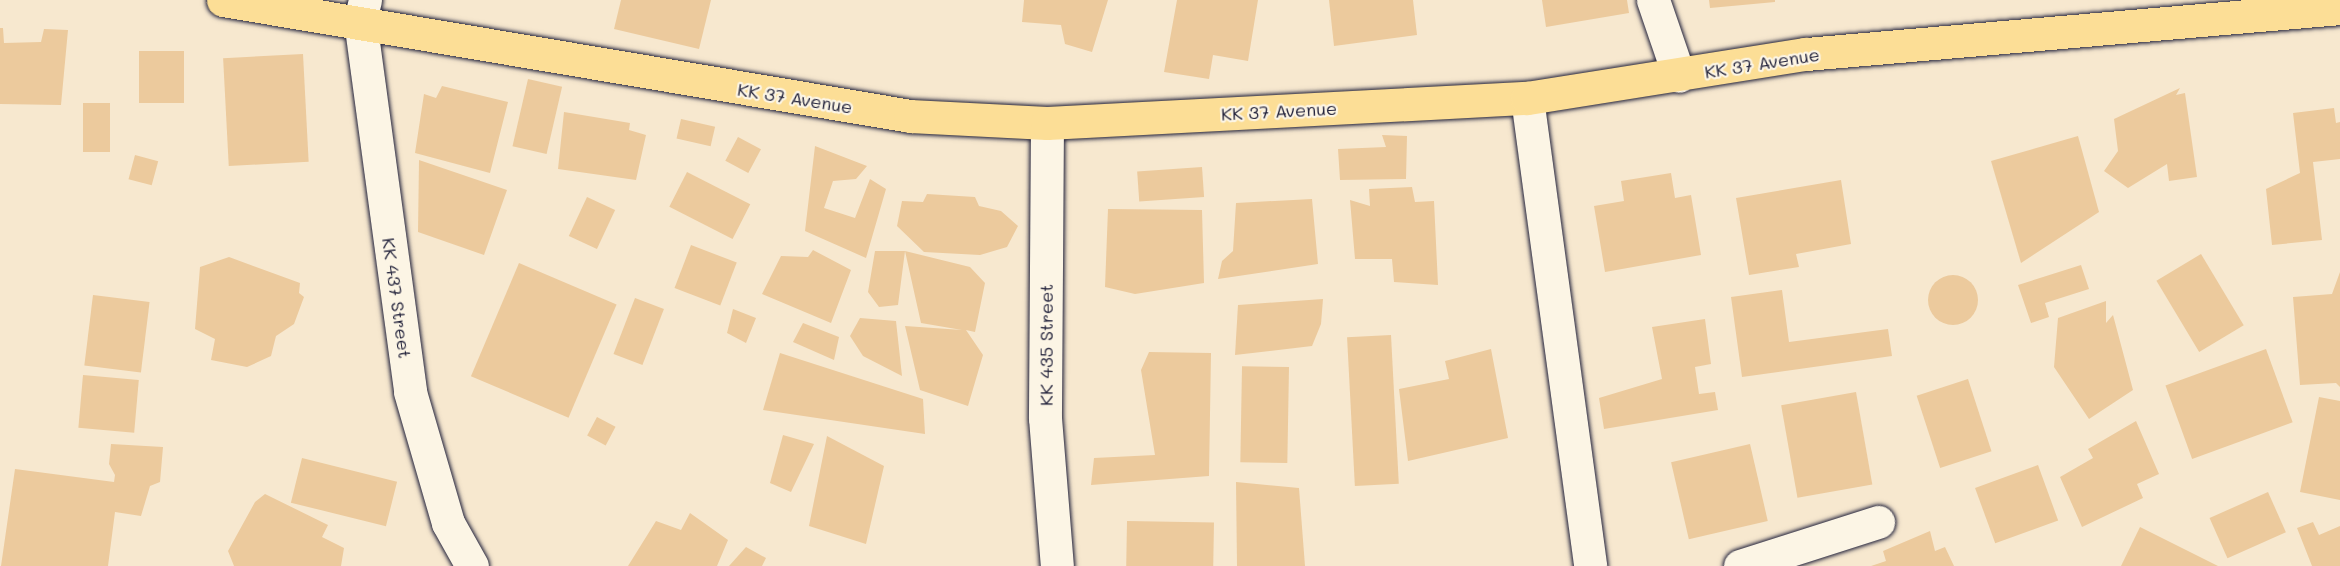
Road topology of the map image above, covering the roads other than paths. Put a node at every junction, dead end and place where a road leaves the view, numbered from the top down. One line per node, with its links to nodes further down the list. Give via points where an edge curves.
1 (223, 0): 4 (main road, KK 37 Avenue)
2 (1653, 0): 5 (street)
3 (2320, 6): 5 (main road, KK 37 Avenue, via 1806,54)
4 (363, 10): 7 (main road, KK 37 Avenue, via 706,84 910,116); 9 (street, KK 437 Street, via 410,392 448,523)
5 (1679, 76): 6 (main road, KK 37 Avenue)
6 (1527, 98): 7 (main road, KK 37 Avenue); 11 (street)
7 (1047, 123): 10 (street, KK 435 Street, via 1046,418)
8 (1878, 522): 12 (street)
9 (472, 566)
10 (1057, 566)
11 (1590, 566)
12 (1740, 566)

